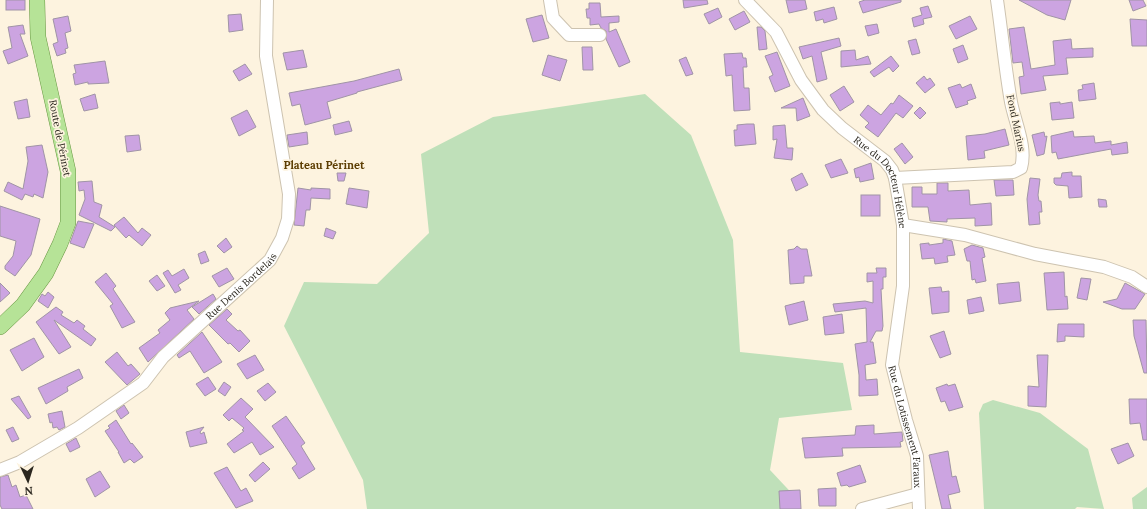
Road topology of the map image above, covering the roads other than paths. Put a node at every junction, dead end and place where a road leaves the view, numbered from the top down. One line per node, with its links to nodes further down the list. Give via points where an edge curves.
1 (37, 0): 10 (main road, Route de Périnet, via 38,36 68,171 68,223 46,273 23,305)
2 (267, 0): 11 (street, Rue Denis Bordelais, via 266,56 289,194 288,219 282,238 270,260 164,356 143,384 78,428 20,462)
3 (550, 0): 6 (street, via 552,18 568,35)
4 (745, 0): 7 (street, Rue du Docteur Hélène, via 776,32 801,80 823,110 885,161)
5 (997, 0): 7 (street, Fond Marius, via 1011,102 1023,150 1024,160 1021,168 1013,172)
6 (600, 35)
7 (895, 178): 8 (street, Rue du Docteur Hélène)
8 (903, 225): 9 (street, Rue du Docteur Hélène, via 965,235 1035,254 1108,268 1132,277); 12 (street, Rue du Lotissement Faraux, via 903,286 892,365 917,456)
9 (1147, 287)
10 (0, 327)
11 (0, 470)
12 (918, 494): 13 (street); 14 (street, Rue du Lotissement Faraux)
13 (862, 509)
14 (919, 509)

